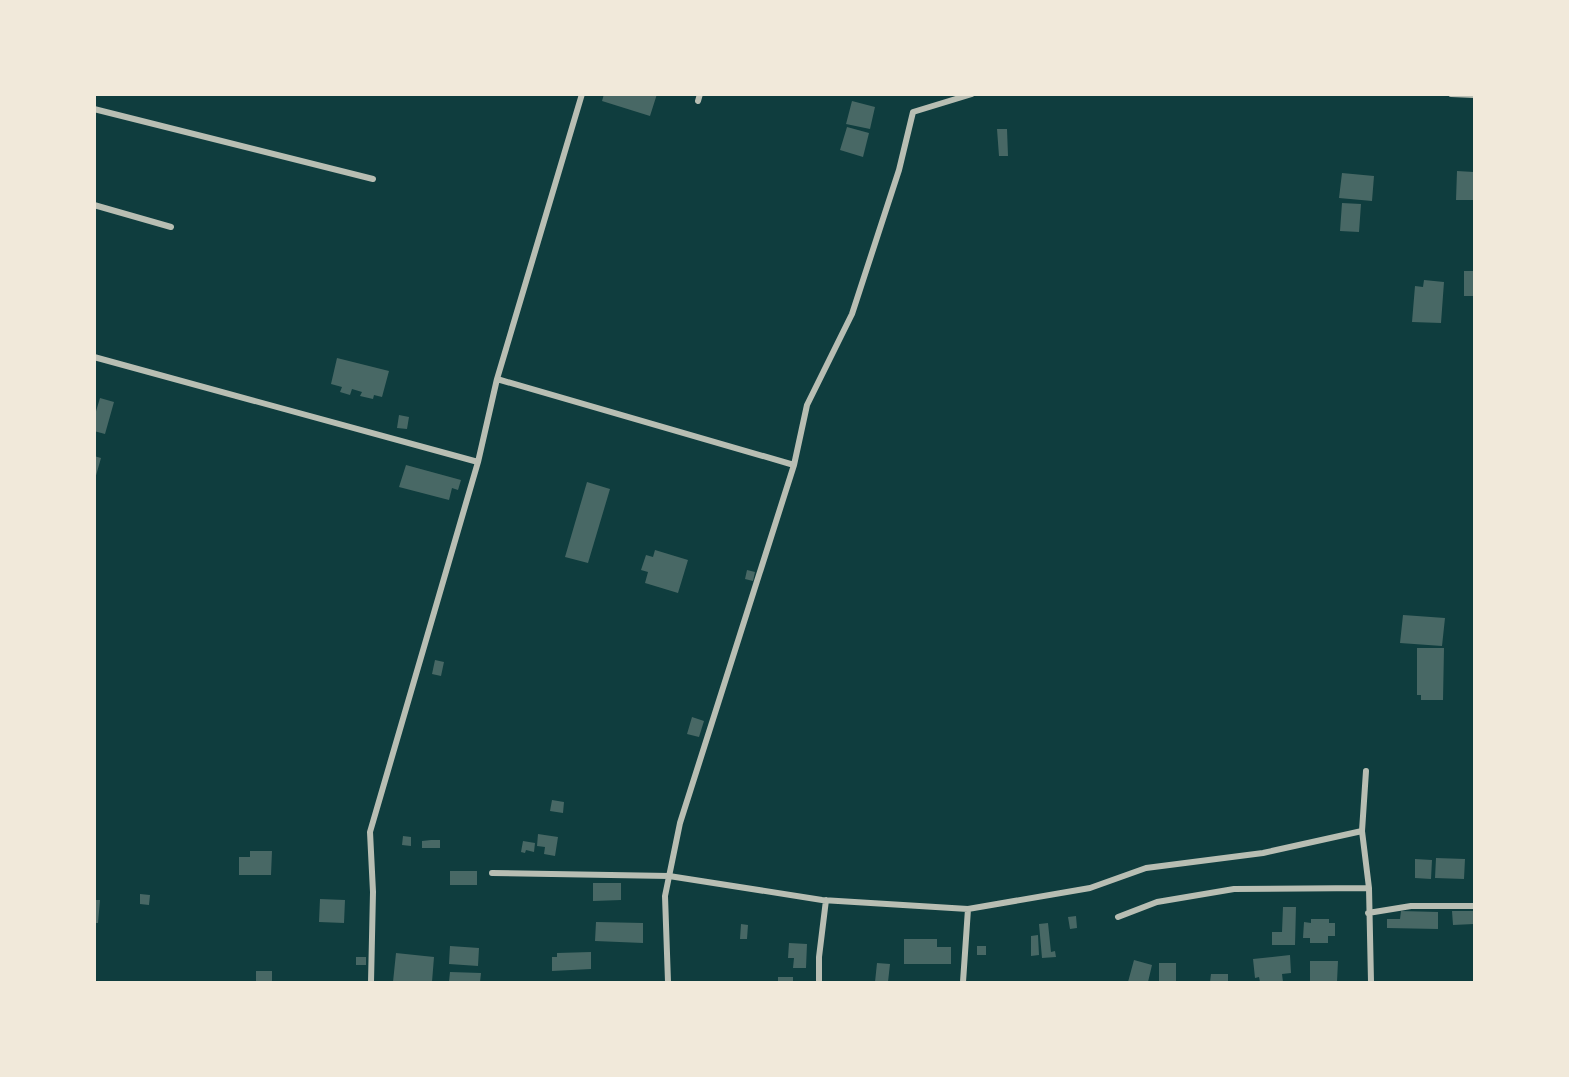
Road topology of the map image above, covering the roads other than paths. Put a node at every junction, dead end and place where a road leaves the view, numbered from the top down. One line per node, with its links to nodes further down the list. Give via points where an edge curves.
1 (582, 94): 10 (street)
2 (972, 94): 12 (street, via 913,112 852,314 807,405)
3 (1451, 94): 4 (street)
4 (1475, 95)
5 (94, 109): 6 (street)
6 (373, 179)
7 (94, 205): 8 (street)
8 (171, 228)
9 (94, 357): 11 (street)
10 (497, 379): 11 (street); 12 (street)
11 (478, 462): 23 (street, via 370,832)
12 (794, 465): 16 (street, via 680,823)
13 (1366, 771): 14 (street)
14 (1362, 831): 17 (street); 20 (street, via 1263,853 1146,868 1090,888)
15 (492, 873): 16 (street)
16 (669, 876): 18 (street); 24 (street, via 665,896)
17 (1369, 888): 21 (street); 22 (street, via 1234,889 1157,902)
18 (826, 900): 20 (street); 25 (street)
19 (1475, 906): 21 (street, via 1411,906)
20 (968, 909): 26 (street)
21 (1368, 913): 27 (street)
22 (1118, 917)
23 (371, 982)
24 (668, 982)
25 (819, 982)
26 (963, 982)
27 (1371, 982)

